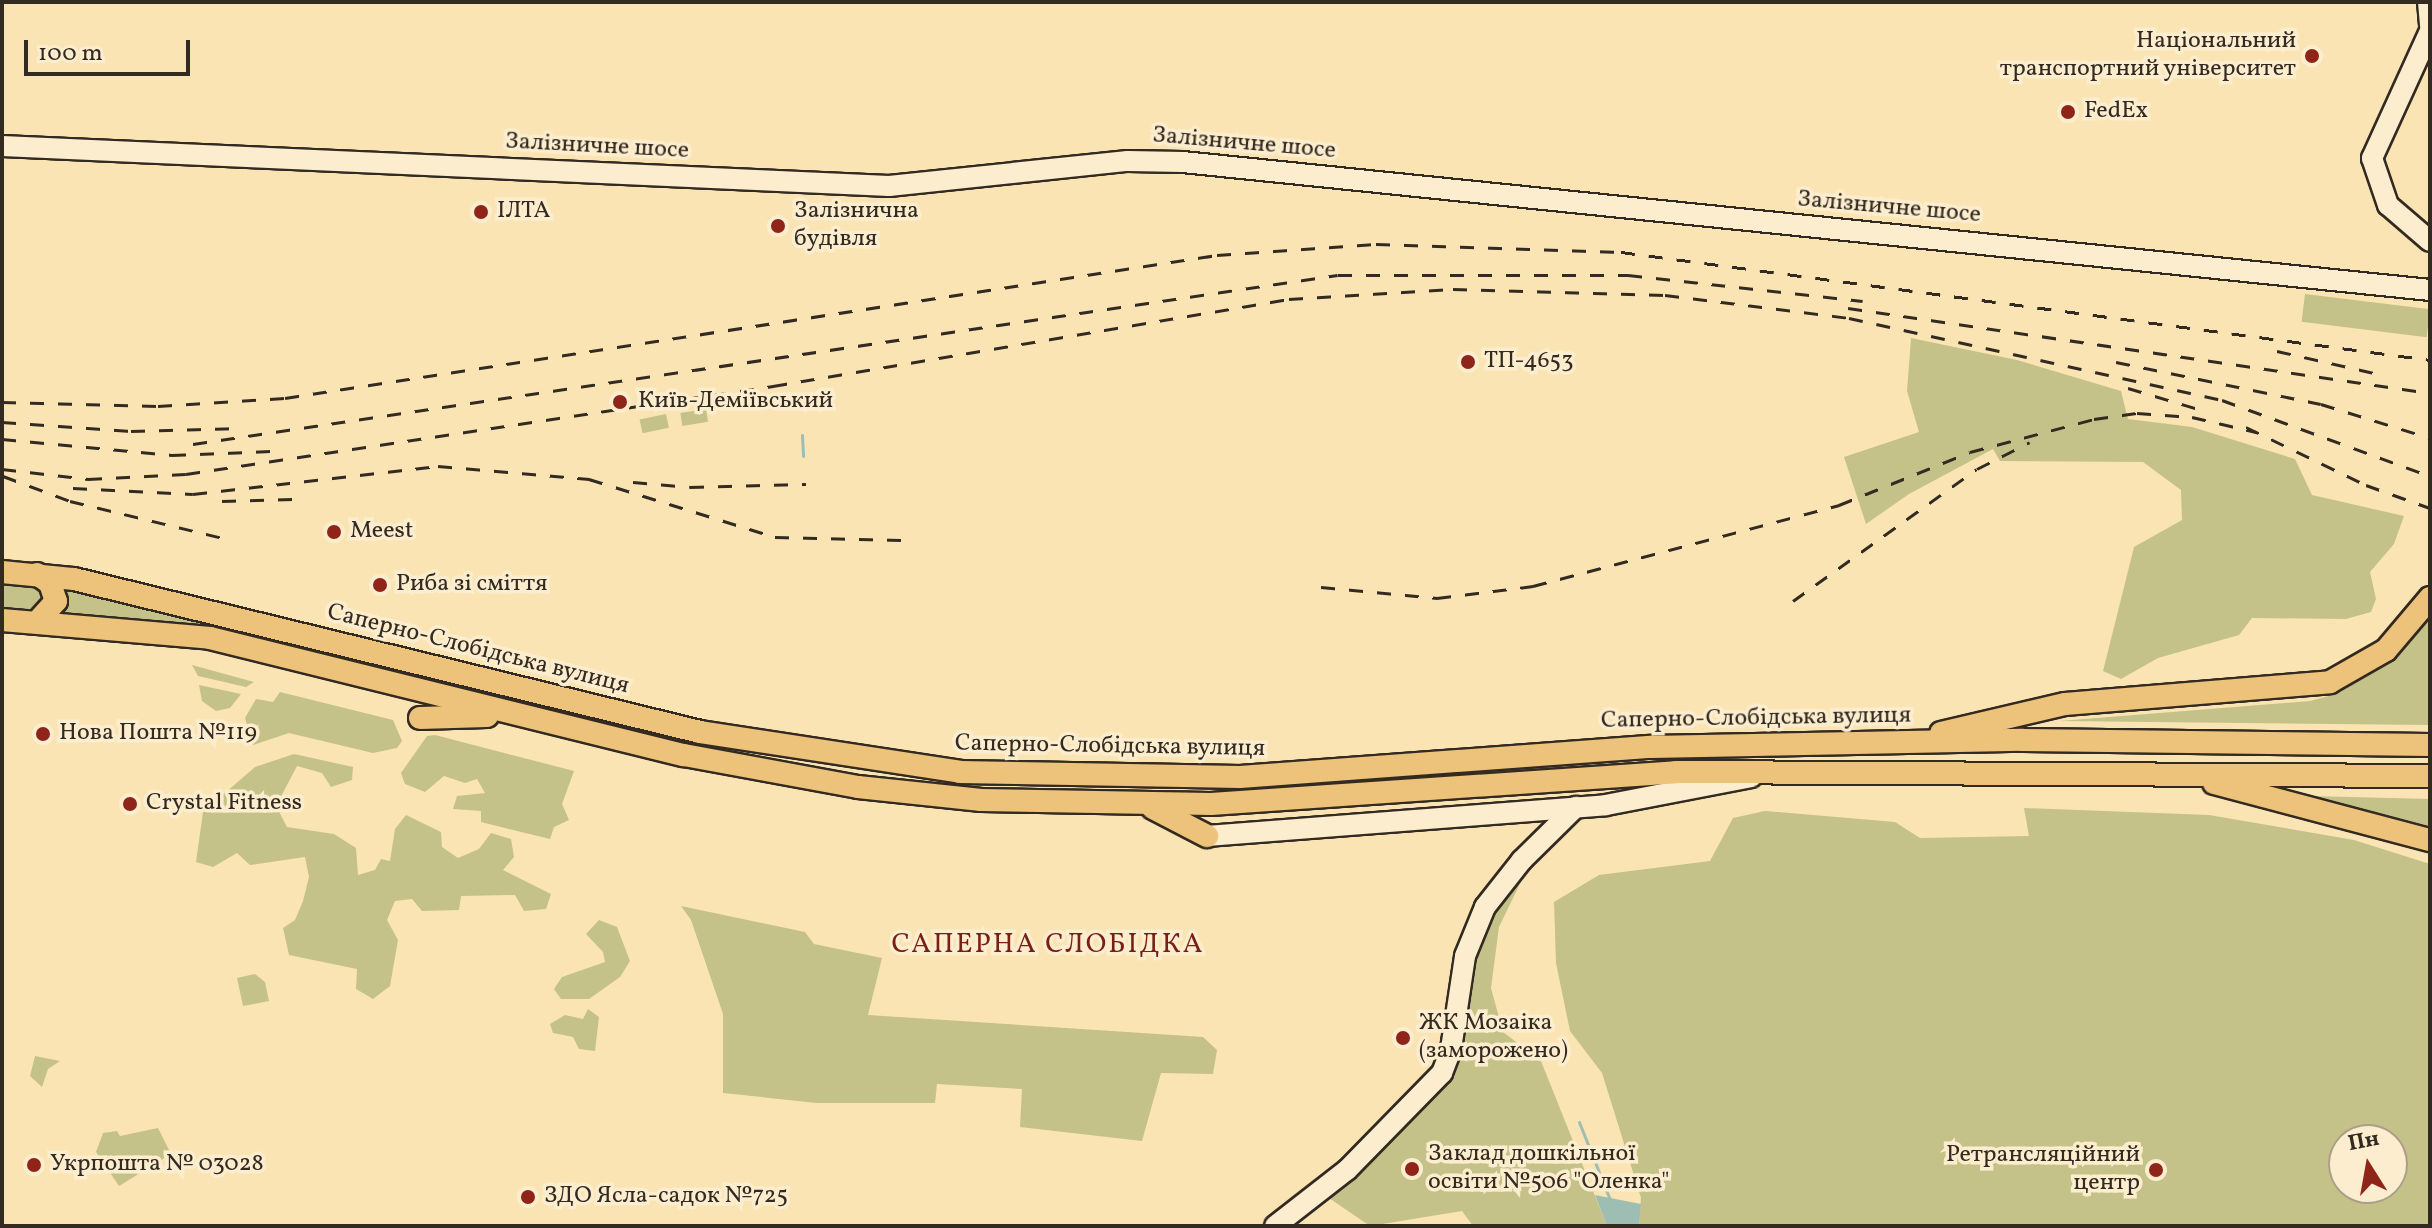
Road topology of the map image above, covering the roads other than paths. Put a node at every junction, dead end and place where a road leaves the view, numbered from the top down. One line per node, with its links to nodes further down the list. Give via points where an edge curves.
1 (2428, 2): 2 (street)
2 (2430, 29): 4 (street, via 2372,158 2388,205)
3 (2, 146): 5 (street, Залізничне шосе, via 889,186 1128,161 1183,162)
4 (2430, 241)
5 (2430, 290)
6 (2, 572): 7 (main road, Саперно-Слобідська вулиця)
7 (37, 574): 10 (main road, via 50,583 56,601); 13 (main road, Саперно-Слобідська вулиця, via 178,603 700,732 944,771 1240,777 1582,749)
8 (2430, 598): 13 (main road, via 2378,657 2330,682 2054,706)
9 (2, 620): 10 (main road)
10 (39, 620): 11 (main road, via 210,638)
11 (510, 715): 12 (main road); 18 (main road, via 684,755 887,791)
12 (420, 718)
13 (1885, 743): 14 (main road, Саперно-Слобідська вулиця)
14 (2430, 745)
15 (1772, 771): 16 (main road); 18 (main road, via 1572,776 1279,801); 19 (street, via 1658,797)
16 (2184, 775): 17 (main road); 21 (main road)
17 (2430, 776)
18 (1148, 805): 20 (main road)
19 (1576, 807): 20 (street); 22 (street, via 1522,860 1485,907 1465,956 1451,1049 1442,1073 1347,1170)
20 (1207, 836)
21 (2430, 840)
22 (1275, 1226)

